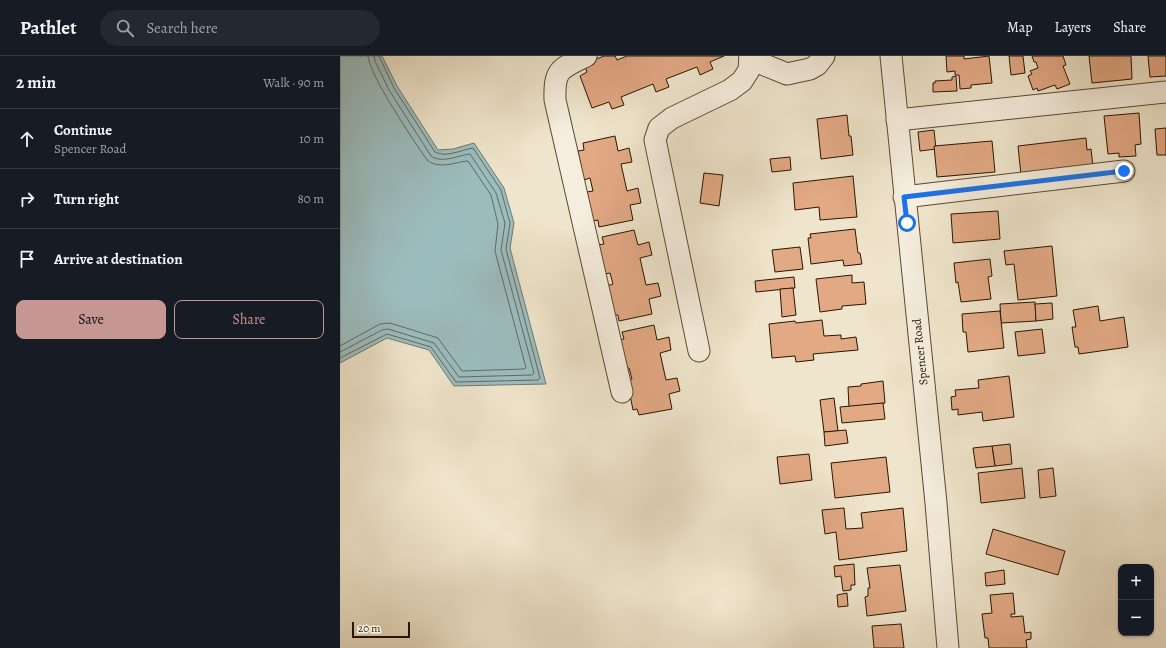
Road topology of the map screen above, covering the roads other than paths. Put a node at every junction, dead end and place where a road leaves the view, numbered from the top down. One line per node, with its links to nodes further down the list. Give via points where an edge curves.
1 (586, 56): 10 (street, via 557,74 554,83 555,100)
2 (824, 56): 4 (street, via 810,69 787,74)
3 (890, 56): 6 (street, Spencer Road)
4 (750, 58): 9 (street, via 749,70 742,81 730,90 672,118 659,128 654,140)
5 (1166, 92): 6 (street)
6 (897, 120): 8 (street, Spencer Road)
7 (1124, 171): 8 (street)
8 (904, 197): 11 (street, Spencer Road, via 936,503)
9 (699, 351)
10 (622, 392)
11 (948, 648)

